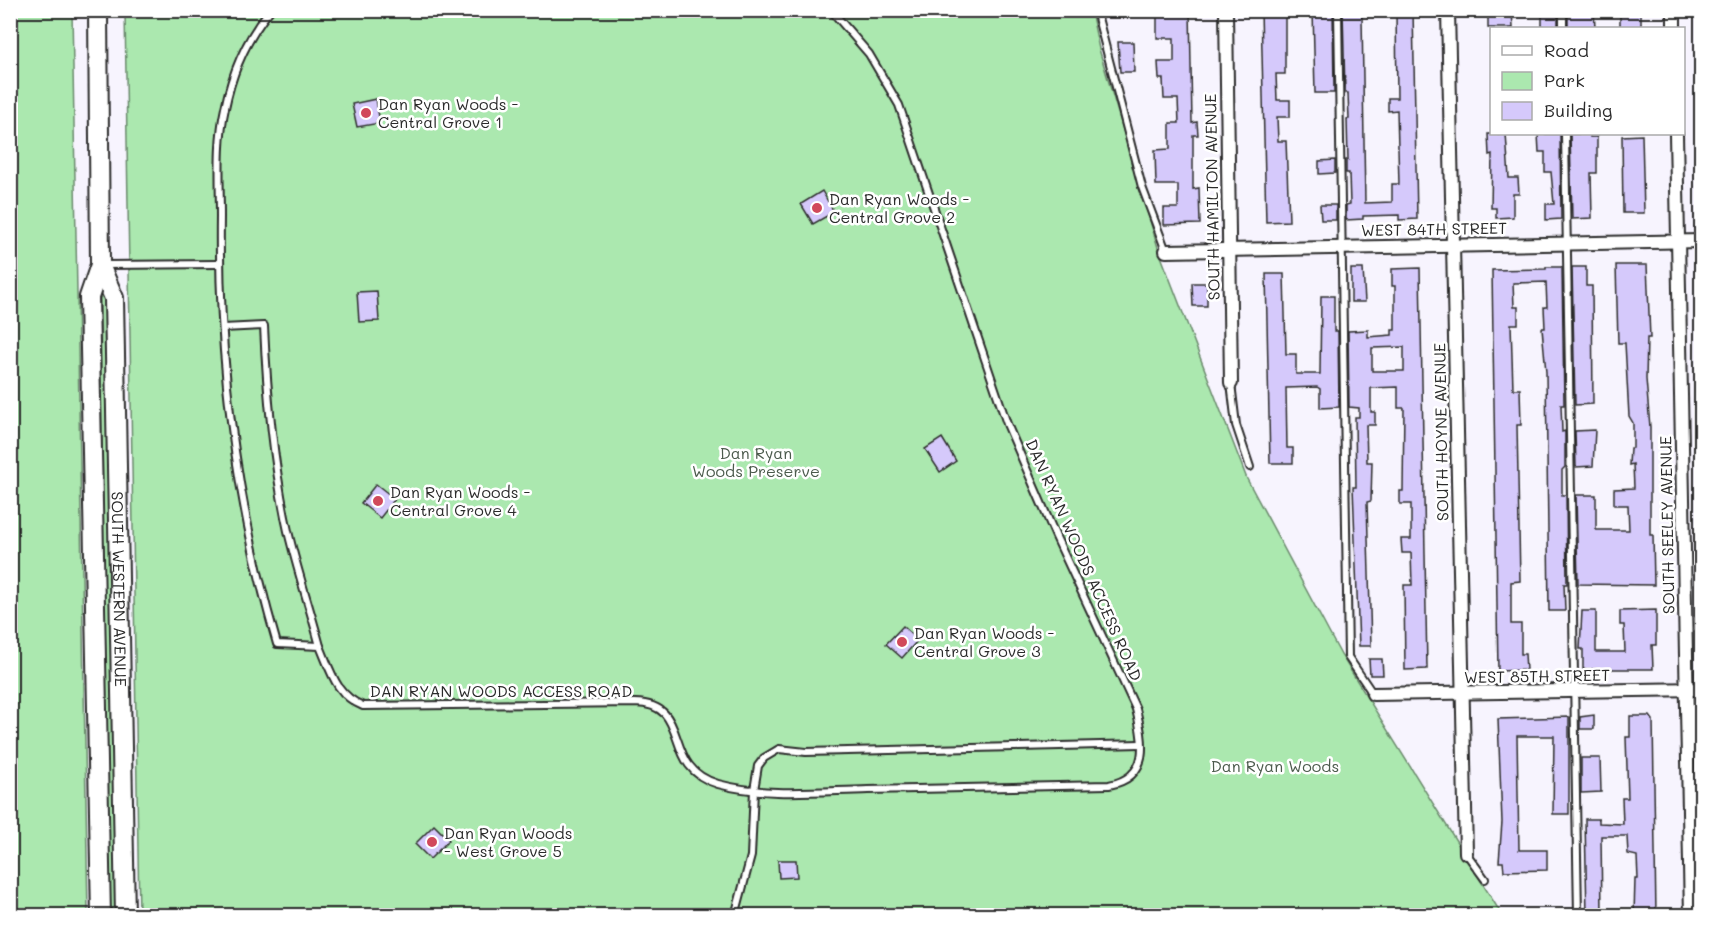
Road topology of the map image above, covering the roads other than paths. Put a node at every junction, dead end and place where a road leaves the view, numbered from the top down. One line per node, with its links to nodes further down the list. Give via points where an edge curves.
1 (98, 10): 22 (main road, SOUTH WESTERN AVENUE)
2 (270, 10): 21 (lane, via 245,48 224,111)
3 (831, 10): 32 (lane, DAN RYAN WOODS ACCESS ROAD, via 869,54 899,105 1007,424 1129,692)
4 (1096, 10): 20 (lane, via 1142,187)
5 (1226, 10): 19 (street, SOUTH HAMILTON AVENUE)
6 (1338, 10): 18 (lane)
7 (1448, 10): 17 (street, SOUTH HOYNE AVENUE)
8 (1563, 10): 10 (lane)
9 (1674, 10): 11 (street)
10 (1563, 27)
11 (1674, 27)
12 (1565, 135): 16 (lane)
13 (1676, 135): 14 (street, SOUTH SEELEY AVENUE)
14 (1678, 241): 15 (street, WEST 84TH STREET); 16 (street, WEST 84TH STREET); 28 (street, SOUTH SEELEY AVENUE)
15 (1701, 241)
16 (1567, 243): 17 (street, WEST 84TH STREET); 29 (lane)
17 (1455, 246): 18 (street, WEST 84TH STREET); 31 (street, SOUTH HOYNE AVENUE)
18 (1343, 248): 19 (street, WEST 84TH STREET); 30 (lane, via 1348,657)
19 (1229, 249): 20 (street, WEST 84TH STREET); 24 (street, SOUTH HAMILTON AVENUE)
20 (1167, 250)
21 (219, 264): 22 (lane); 23 (lane)
22 (100, 265): 36 (main road, SOUTH WESTERN AVENUE, via 88,297); 37 (main road, SOUTH WESTERN AVENUE, via 114,298)
23 (223, 328): 26 (lane, via 226,391 238,481 277,644); 26 (lane, DAN RYAN WOODS ACCESS ROAD, via 264,326 272,441 281,495)
24 (1231, 383): 25 (lane, via 1236,425)
25 (1250, 467)
26 (320, 646): 33 (lane, DAN RYAN WOODS ACCESS ROAD, via 337,687 349,700 363,706 658,706 668,714 678,748 693,771 718,784)
27 (1701, 689): 28 (street, WEST 85TH STREET)
28 (1687, 690): 29 (street, WEST 85TH STREET); 40 (street, SOUTH SEELEY AVENUE)
29 (1574, 692): 31 (street, WEST 85TH STREET); 39 (lane)
30 (1373, 694): 31 (street, WEST 85TH STREET)
31 (1462, 694): 34 (street, SOUTH HOYNE AVENUE)
32 (1141, 744): 33 (lane, via 806,752 779,749 758,766); 33 (lane, DAN RYAN WOODS ACCESS ROAD, via 1139,768 1123,782 1109,785)
33 (754, 790): 38 (lane, via 751,856)
34 (1466, 853): 35 (lane)
35 (1485, 879)
36 (101, 915)
37 (125, 915)
38 (735, 915)
39 (1578, 915)
40 (1691, 915)

